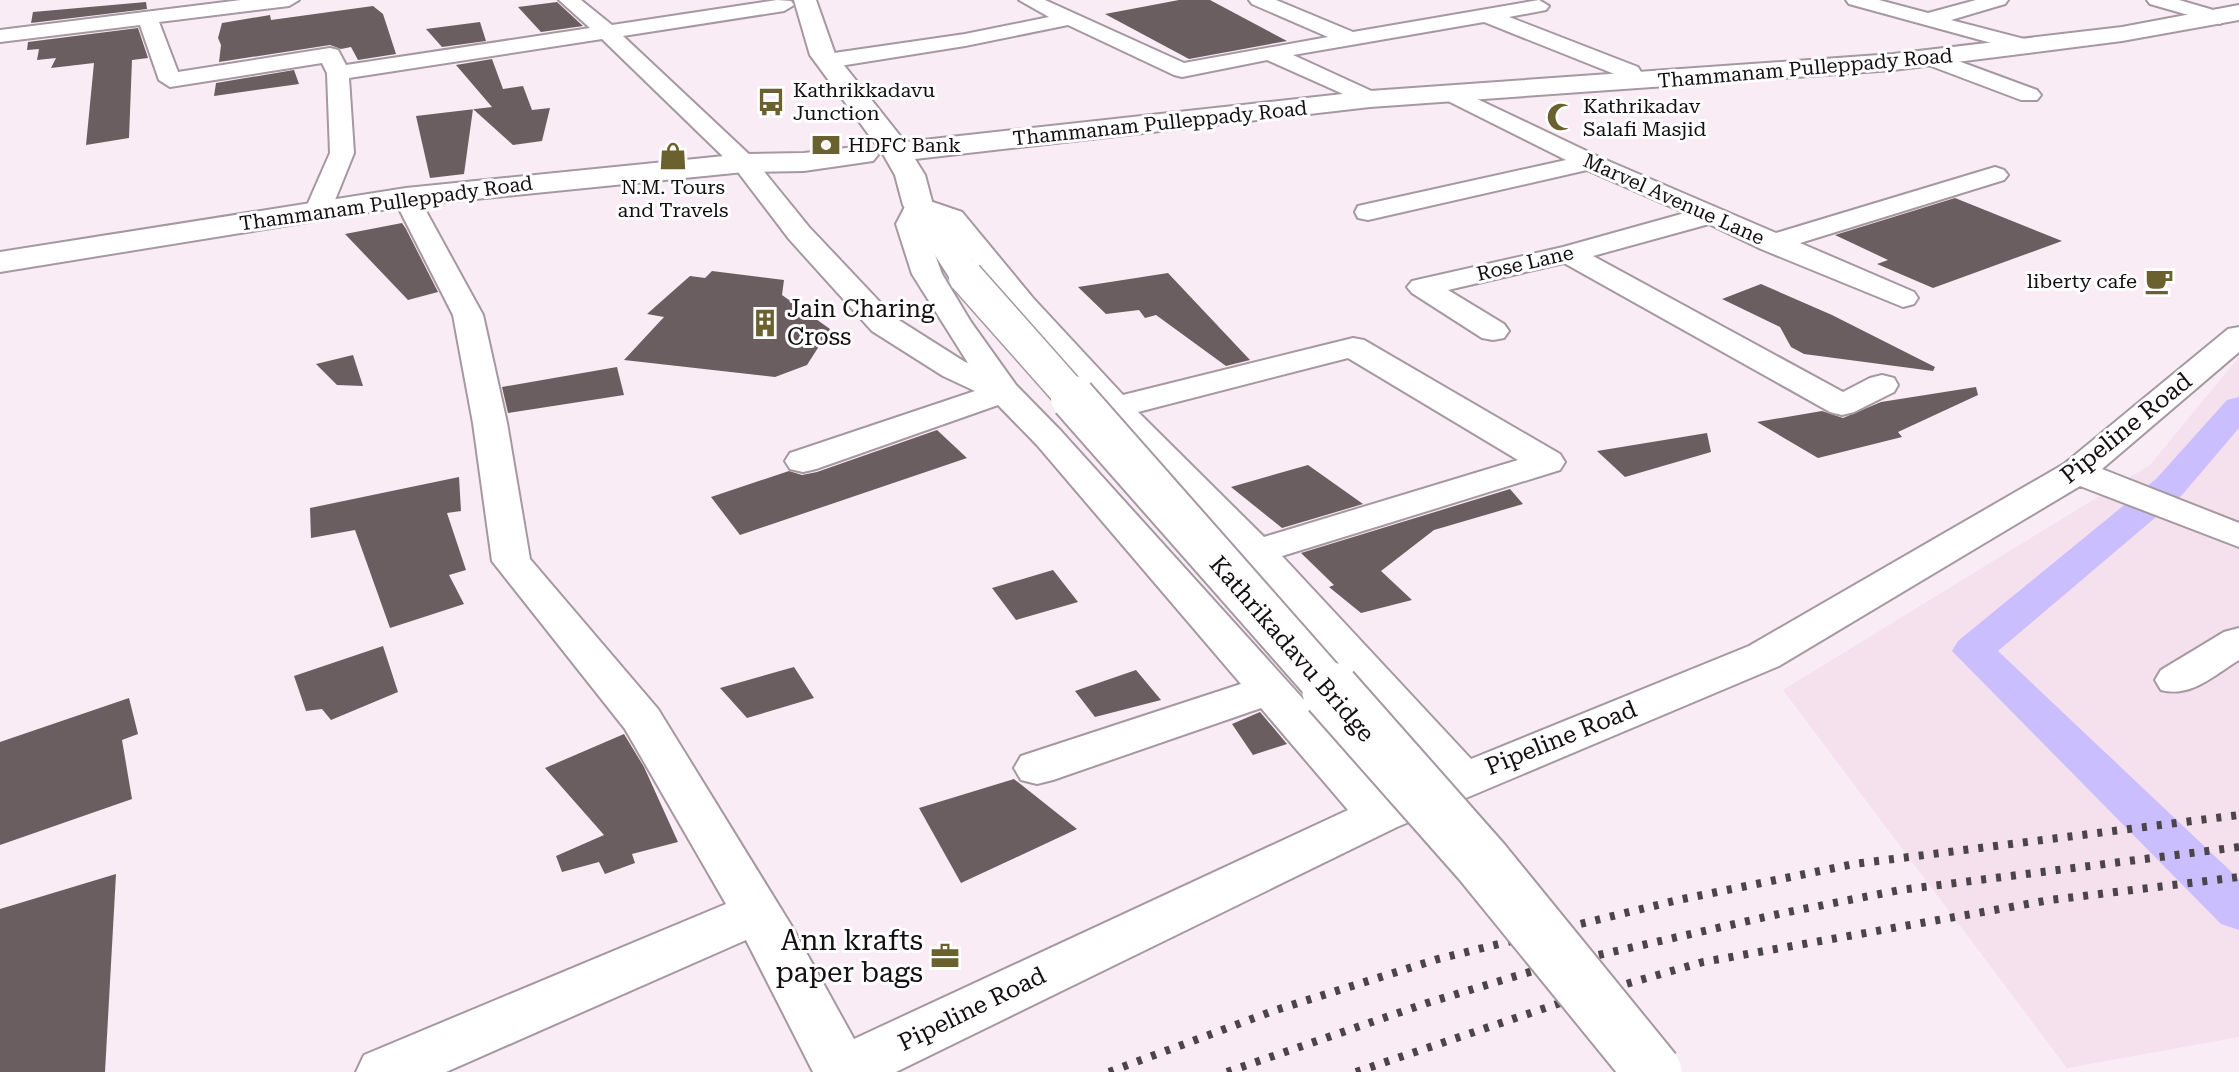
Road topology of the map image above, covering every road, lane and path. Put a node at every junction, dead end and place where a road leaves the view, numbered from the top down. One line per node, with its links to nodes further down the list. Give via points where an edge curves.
1 (104, 0): 16 (street)
2 (289, 0): 13 (street)
3 (569, 0): 17 (street)
4 (1029, 0): 14 (street)
5 (1259, 0): 19 (street)
6 (1856, 0): 15 (street)
7 (1998, 0): 15 (street)
8 (2157, 0): 11 (street)
9 (790, 2): 17 (street); 23 (main road); 26 (main road)
10 (1539, 6): 12 (street)
11 (2229, 15): 20 (main road, Thammanam Pulleppady Road)
12 (1488, 16): 19 (street); 24 (street)
13 (148, 19): 16 (street); 25 (street, via 170,80 330,55)
14 (1069, 19): 21 (street, via 1182,70); 23 (street)
15 (1931, 19): 20 (street)
16 (105, 25): 18 (street)
17 (605, 30): 25 (street); 31 (street)
18 (0, 36)
19 (1347, 37): 21 (street)
20 (2028, 47): 22 (main road, Thammanam Pulleppady Road)
21 (1270, 53): 29 (street)
22 (1931, 58): 27 (main road, Thammanam Pulleppady Road); 28 (street)
23 (827, 61): 30 (main road)
24 (1630, 72)
25 (338, 73): 35 (street, via 342,153)
26 (806, 76)
27 (1454, 95): 29 (main road, Thammanam Pulleppady Road); 32 (street, Marvel Avenue Lane)
28 (2029, 95)
29 (1370, 99): 30 (main road, Thammanam Pulleppady Road, via 944,149)
30 (894, 148): 38 (main road)
31 (759, 162): 34 (main road, Thammanam Pulleppady Road); 38 (main road, Thammanam Pulleppady Road, via 804,162 856,146 881,181); 46 (street, via 799,233 883,324 954,369)
32 (1590, 162): 36 (street); 37 (street, Marvel Avenue Lane)
33 (1995, 175): 39 (street, Marvel Avenue Lane)
34 (406, 197): 35 (main road, Thammanam Pulleppady Road); 59 (street, via 468,315 511,561 642,720)
35 (318, 210): 41 (main road, Thammanam Pulleppady Road)
36 (1368, 212)
37 (1709, 215): 39 (street, Marvel Avenue Lane); 40 (street, Rose Lane)
38 (924, 216): 46 (street, via 910,224 927,274); 47 (street, via 952,218); 62 (main road, Kathrikadavu Bridge, bridge, via 966,277 1482,862)
39 (1771, 243): 42 (street)
40 (1568, 254): 43 (street, Rose Lane, via 1422,287); 45 (street, via 1842,405)
41 (0, 262)
42 (1903, 298)
43 (1493, 331)
44 (2239, 336): 50 (street, Pipeline Road)
45 (1882, 385)
46 (1004, 392): 48 (street); 49 (street)
47 (1121, 413): 48 (street); 52 (street); 52 (street, via 1353,347 1547,462)
48 (1049, 438): 55 (street)
49 (803, 461)
50 (2093, 479): 51 (street); 57 (street, Pipeline Road, via 1764,656)
51 (2239, 536)
52 (1257, 551): 57 (street)
53 (2239, 641): 54 (street)
54 (2176, 680)
55 (1271, 689): 56 (street); 58 (street)
56 (1037, 768)
57 (1462, 778): 58 (street, Pipeline Road)
58 (1380, 815): 61 (street, Pipeline Road)
59 (757, 913): 60 (street); 61 (street)
60 (384, 1072)
61 (841, 1072)
62 (1653, 1072)

